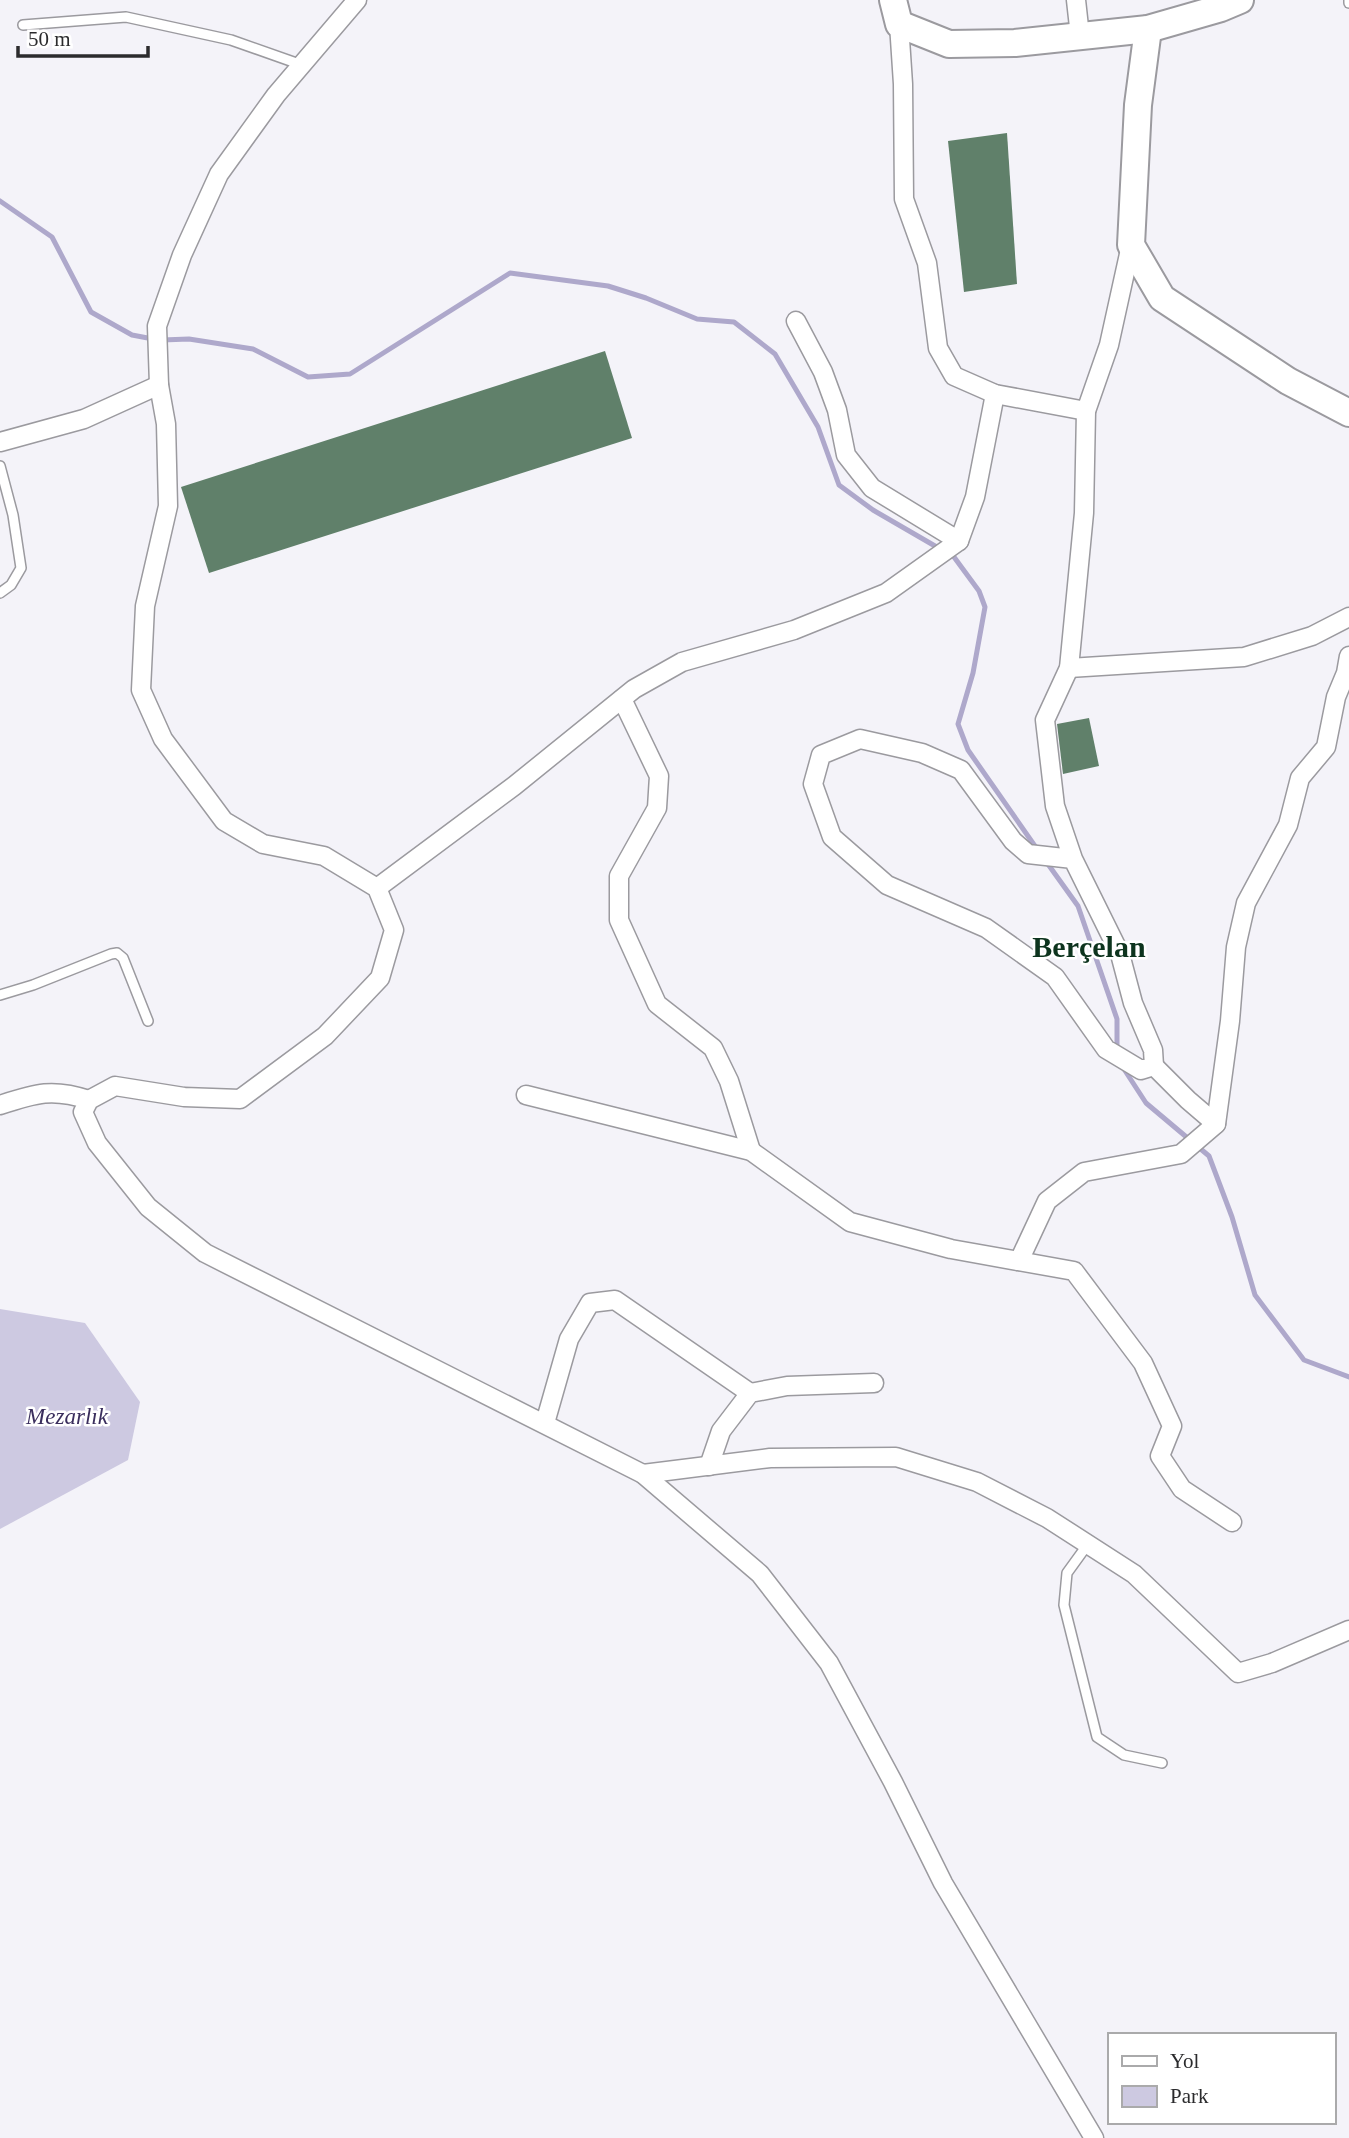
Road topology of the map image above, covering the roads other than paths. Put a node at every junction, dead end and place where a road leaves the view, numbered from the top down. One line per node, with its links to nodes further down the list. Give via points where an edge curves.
1 (357, 0): 8 (street)
2 (1076, 0): 7 (street)
3 (1240, 0): 6 (main road)
4 (896, 12): 7 (main road, via 949,44); 12 (street, via 903,84 904,199 927,262 938,348 954,376)
5 (23, 25): 8 (lane, via 126,17 231,40)
6 (1148, 29): 7 (main road); 9 (main road, via 1138,105)
7 (1080, 36)
8 (302, 65): 11 (street, via 219,174 182,255 157,326)
9 (1131, 245): 13 (street, via 1109,345); 14 (main road, via 1162,298 1288,381)
10 (796, 321): 17 (street, via 828,385 846,455 873,488)
11 (159, 385): 15 (street, via 84,419); 24 (street, via 166,424 168,506 145,606 141,691 163,739 224,821 263,844 324,856)
12 (995, 394): 13 (street); 17 (street, via 975,497)
13 (1086, 411): 21 (street, via 1084,513)
14 (1349, 413)
15 (0, 442)
16 (0, 466): 18 (lane, via 21,568)
17 (958, 541): 22 (street, via 886,593 794,630 682,662)
18 (0, 593)
19 (1349, 617): 21 (street, via 1311,636 1244,657)
20 (1349, 656): 31 (street, via 1326,747 1300,778 1288,825 1246,903 1236,947)
21 (1069, 668): 23 (street, via 1045,720 1055,806)
22 (622, 699): 24 (street); 32 (street, via 659,776 657,808 619,876 619,920 657,1004 713,1048 729,1081)
23 (1073, 859): 27 (street, via 1120,954 1133,1003 1153,1050); 27 (street, via 1028,854 1013,841 961,770 922,753 860,739 821,755 813,784 832,837 887,885 986,928 1055,977 1106,1049 1141,1070)
24 (377, 888): 29 (street, via 394,930 380,978 325,1035 240,1099 184,1097 115,1086)
25 (0, 995): 26 (lane, via 117,954 123,957)
26 (148, 1021)
27 (1154, 1066): 31 (street)
28 (526, 1095): 32 (street)
29 (89, 1100): 30 (street, via 50,1092); 36 (street, via 83,1112 97,1143 148,1208 205,1253)
30 (0, 1105)
31 (1216, 1124): 33 (street, via 1181,1154 1084,1172 1047,1201)
32 (751, 1151): 33 (street, via 850,1222 951,1249)
33 (1019, 1261): 39 (street, via 1074,1271 1143,1363 1172,1426 1160,1456 1182,1489)
34 (874, 1383): 35 (street)
35 (750, 1392): 36 (street, via 615,1300 590,1303 569,1339); 37 (street, via 721,1431)
36 (545, 1423): 38 (street)
37 (709, 1466): 38 (street); 40 (street, via 770,1458 896,1457 977,1482)
38 (643, 1474): 43 (street, via 760,1574 829,1663 943,1883)
39 (1232, 1521)
40 (1088, 1544): 41 (street, via 1134,1574 1238,1673); 42 (lane, via 1067,1573 1064,1605 1097,1737 1125,1755)
41 (1349, 1630)
42 (1161, 1763)
43 (1094, 2138)

